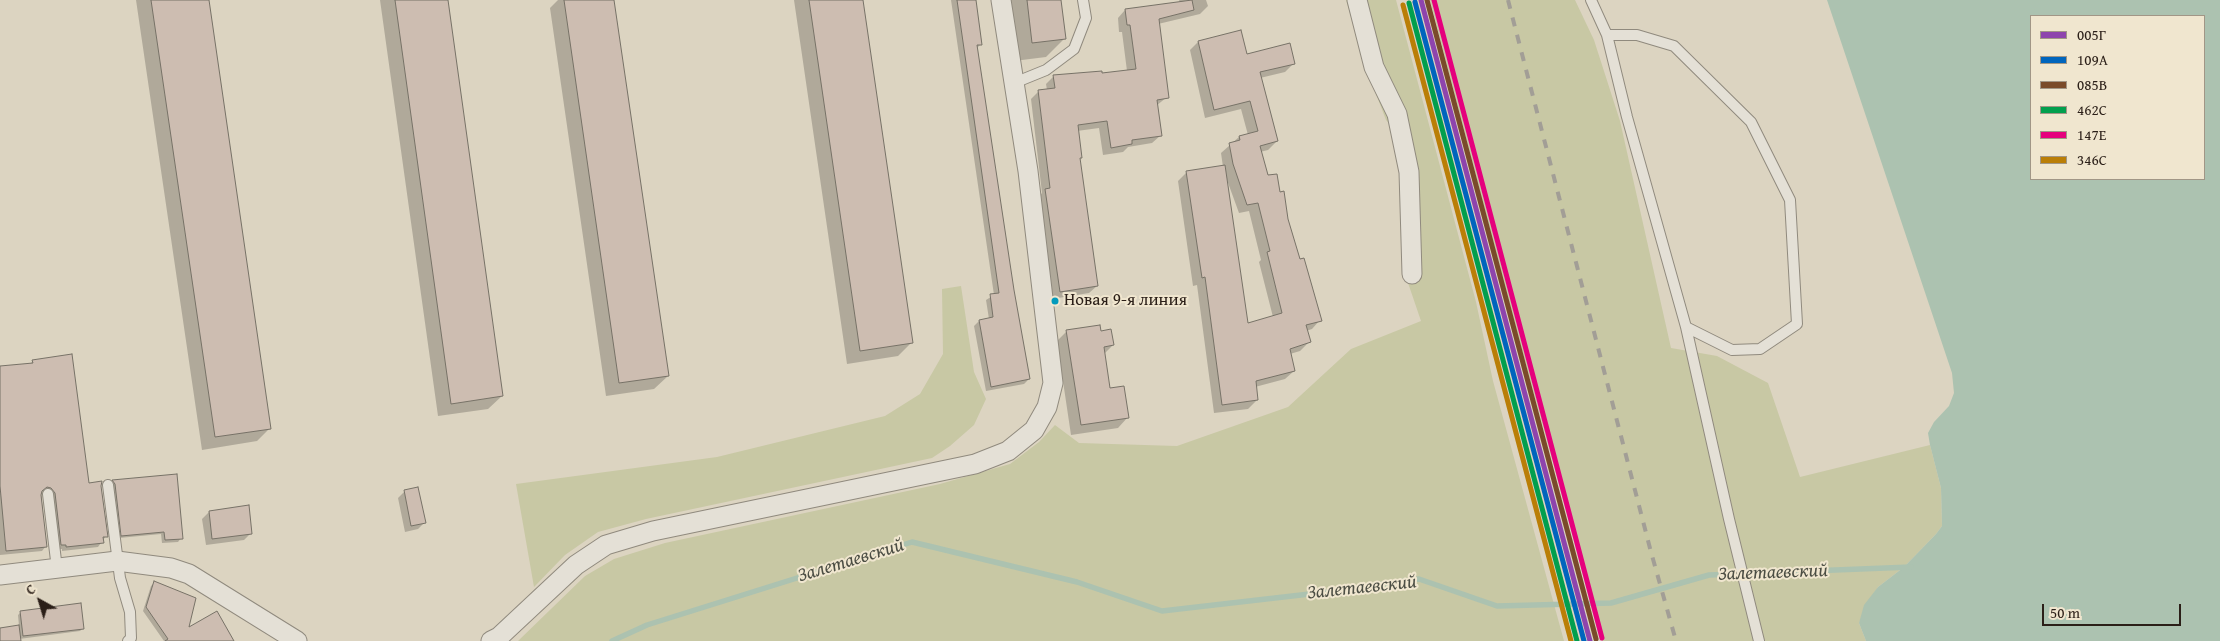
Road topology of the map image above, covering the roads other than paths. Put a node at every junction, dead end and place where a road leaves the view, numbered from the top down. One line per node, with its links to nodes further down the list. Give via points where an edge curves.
1 (1002, 0): 6 (street)
2 (1083, 0): 6 (lane, via 1086,18 1074,49 1046,70)
3 (1357, 0): 7 (street, via 1374,67 1398,114 1409,172)
4 (1591, 0): 5 (lane)
5 (1607, 35): 8 (lane); 8 (lane, via 1637,35 1674,46 1751,122 1790,200 1797,324 1760,350 1732,350)
6 (1014, 83): 16 (street, via 1028,171 1053,383 1047,407 1034,430 1008,451 975,464 653,531 606,545 576,565 499,637)
7 (1412, 274)
8 (1686, 327): 17 (lane)
9 (108, 485): 11 (lane)
10 (48, 494): 12 (lane)
11 (118, 561): 12 (street); 14 (lane, via 130,612 131,638); 15 (street, via 171,568 189,574)
12 (57, 569): 13 (street)
13 (0, 575)
14 (128, 641)
15 (297, 641)
16 (490, 641)
17 (1758, 641)

